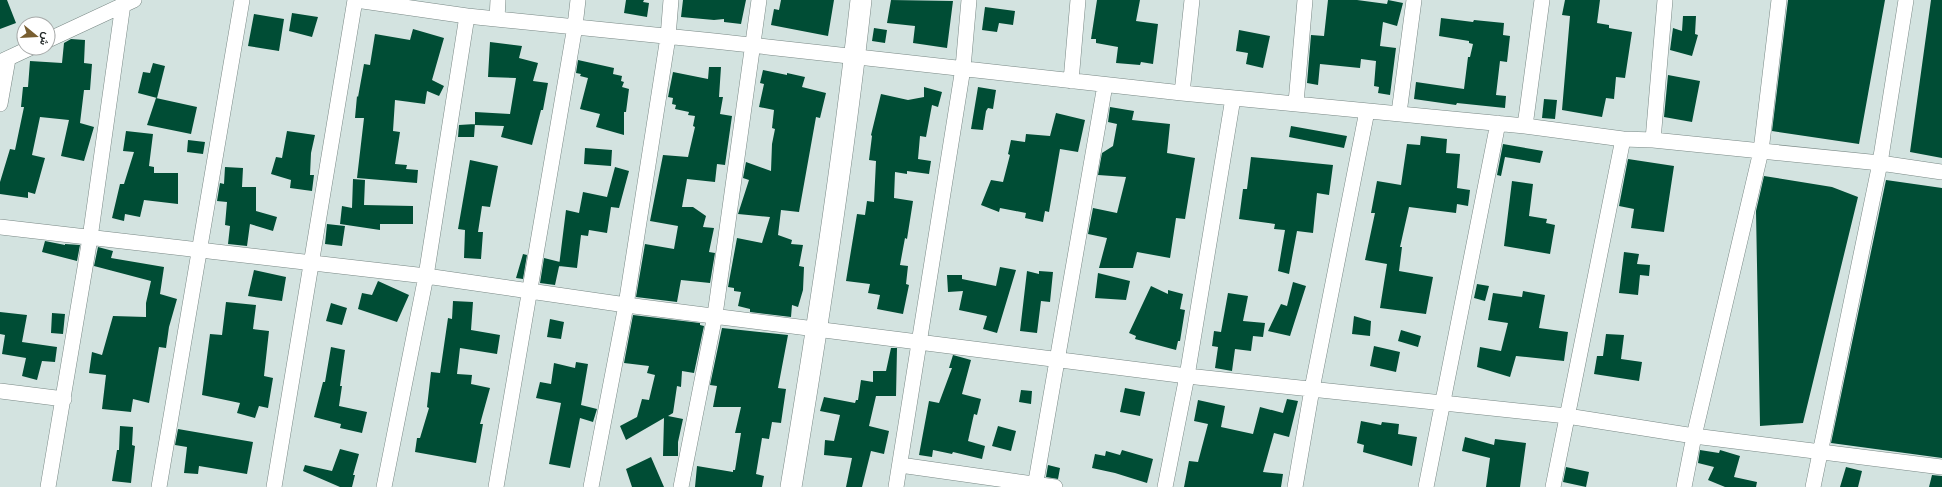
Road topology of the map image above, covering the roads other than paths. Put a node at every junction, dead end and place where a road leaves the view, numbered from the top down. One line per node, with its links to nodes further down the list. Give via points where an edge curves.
1 (242, 0): 46 (street)
2 (355, 0): 18 (street); 47 (street)
3 (498, 0): 20 (street)
4 (578, 0): 21 (street)
5 (671, 0): 23 (street)
6 (759, 0): 24 (street)
7 (861, 0): 26 (street)
8 (970, 0): 28 (street)
9 (1078, 0): 29 (street)
10 (1192, 0): 31 (street)
11 (1305, 0): 33 (street)
12 (1414, 0): 36 (street)
13 (1542, 0): 38 (street)
14 (1664, 0): 40 (street)
15 (1779, 0): 41 (street)
16 (1906, 0): 42 (street)
17 (129, 2): 22 (street); 45 (street)
18 (405, 4): 19 (street)
19 (468, 16): 20 (street); 48 (street)
20 (497, 19): 21 (street)
21 (575, 26): 23 (street); 49 (street)
22 (56, 36)
23 (668, 36): 24 (street); 50 (street)
24 (754, 46): 26 (street); 51 (street)
25 (16, 54): 27 (street)
26 (855, 57): 28 (street); 52 (street)
27 (4, 60): 34 (street)
28 (963, 68): 29 (street); 53 (street)
29 (1071, 81): 30 (street)
30 (1105, 84): 31 (street); 54 (street)
31 (1182, 93): 32 (street)
32 (1233, 98): 33 (street); 55 (street)
33 (1296, 103): 35 (street)
34 (0, 104)
35 (1368, 111): 36 (street); 56 (street)
36 (1399, 113): 37 (street)
37 (1498, 123): 38 (street); 59 (street)
38 (1525, 126): 39 (street)
39 (1622, 139): 40 (street); 60 (street)
40 (1653, 140): 41 (street)
41 (1761, 151): 42 (street); 61 (street)
42 (1880, 163): 43 (street); 62 (street)
43 (1942, 172)
44 (0, 227): 45 (street)
45 (90, 238): 46 (street); 58 (street)
46 (200, 250): 47 (street); 67 (street)
47 (312, 262): 48 (street); 68 (street)
48 (426, 276): 49 (street); 69 (street)
49 (531, 291): 50 (street); 70 (street)
50 (626, 305): 51 (street); 71 (street)
51 (715, 315): 52 (street); 72 (street)
52 (817, 329): 53 (street); 73 (street)
53 (918, 341): 54 (street); 63 (street)
54 (1058, 360): 55 (street); 65 (street)
55 (1187, 376): 56 (street); 76 (street)
56 (1312, 389): 59 (street); 77 (street)
57 (0, 391): 58 (street)
58 (64, 399): 66 (street)
59 (1442, 404): 60 (street); 78 (street)
60 (1568, 416): 61 (street); 79 (street)
61 (1694, 436): 62 (street); 80 (street)
62 (1821, 451): 64 (street); 81 (street)
63 (900, 465): 65 (street); 74 (street)
64 (1942, 467)
65 (1036, 486): 75 (street)
66 (48, 487)
67 (159, 487)
68 (274, 487)
69 (384, 487)
70 (496, 487)
71 (591, 487)
72 (681, 487)
73 (790, 487)
74 (896, 487)
75 (1055, 487)
76 (1165, 487)
77 (1295, 487)
78 (1426, 487)
79 (1553, 487)
80 (1684, 487)
81 (1813, 487)

